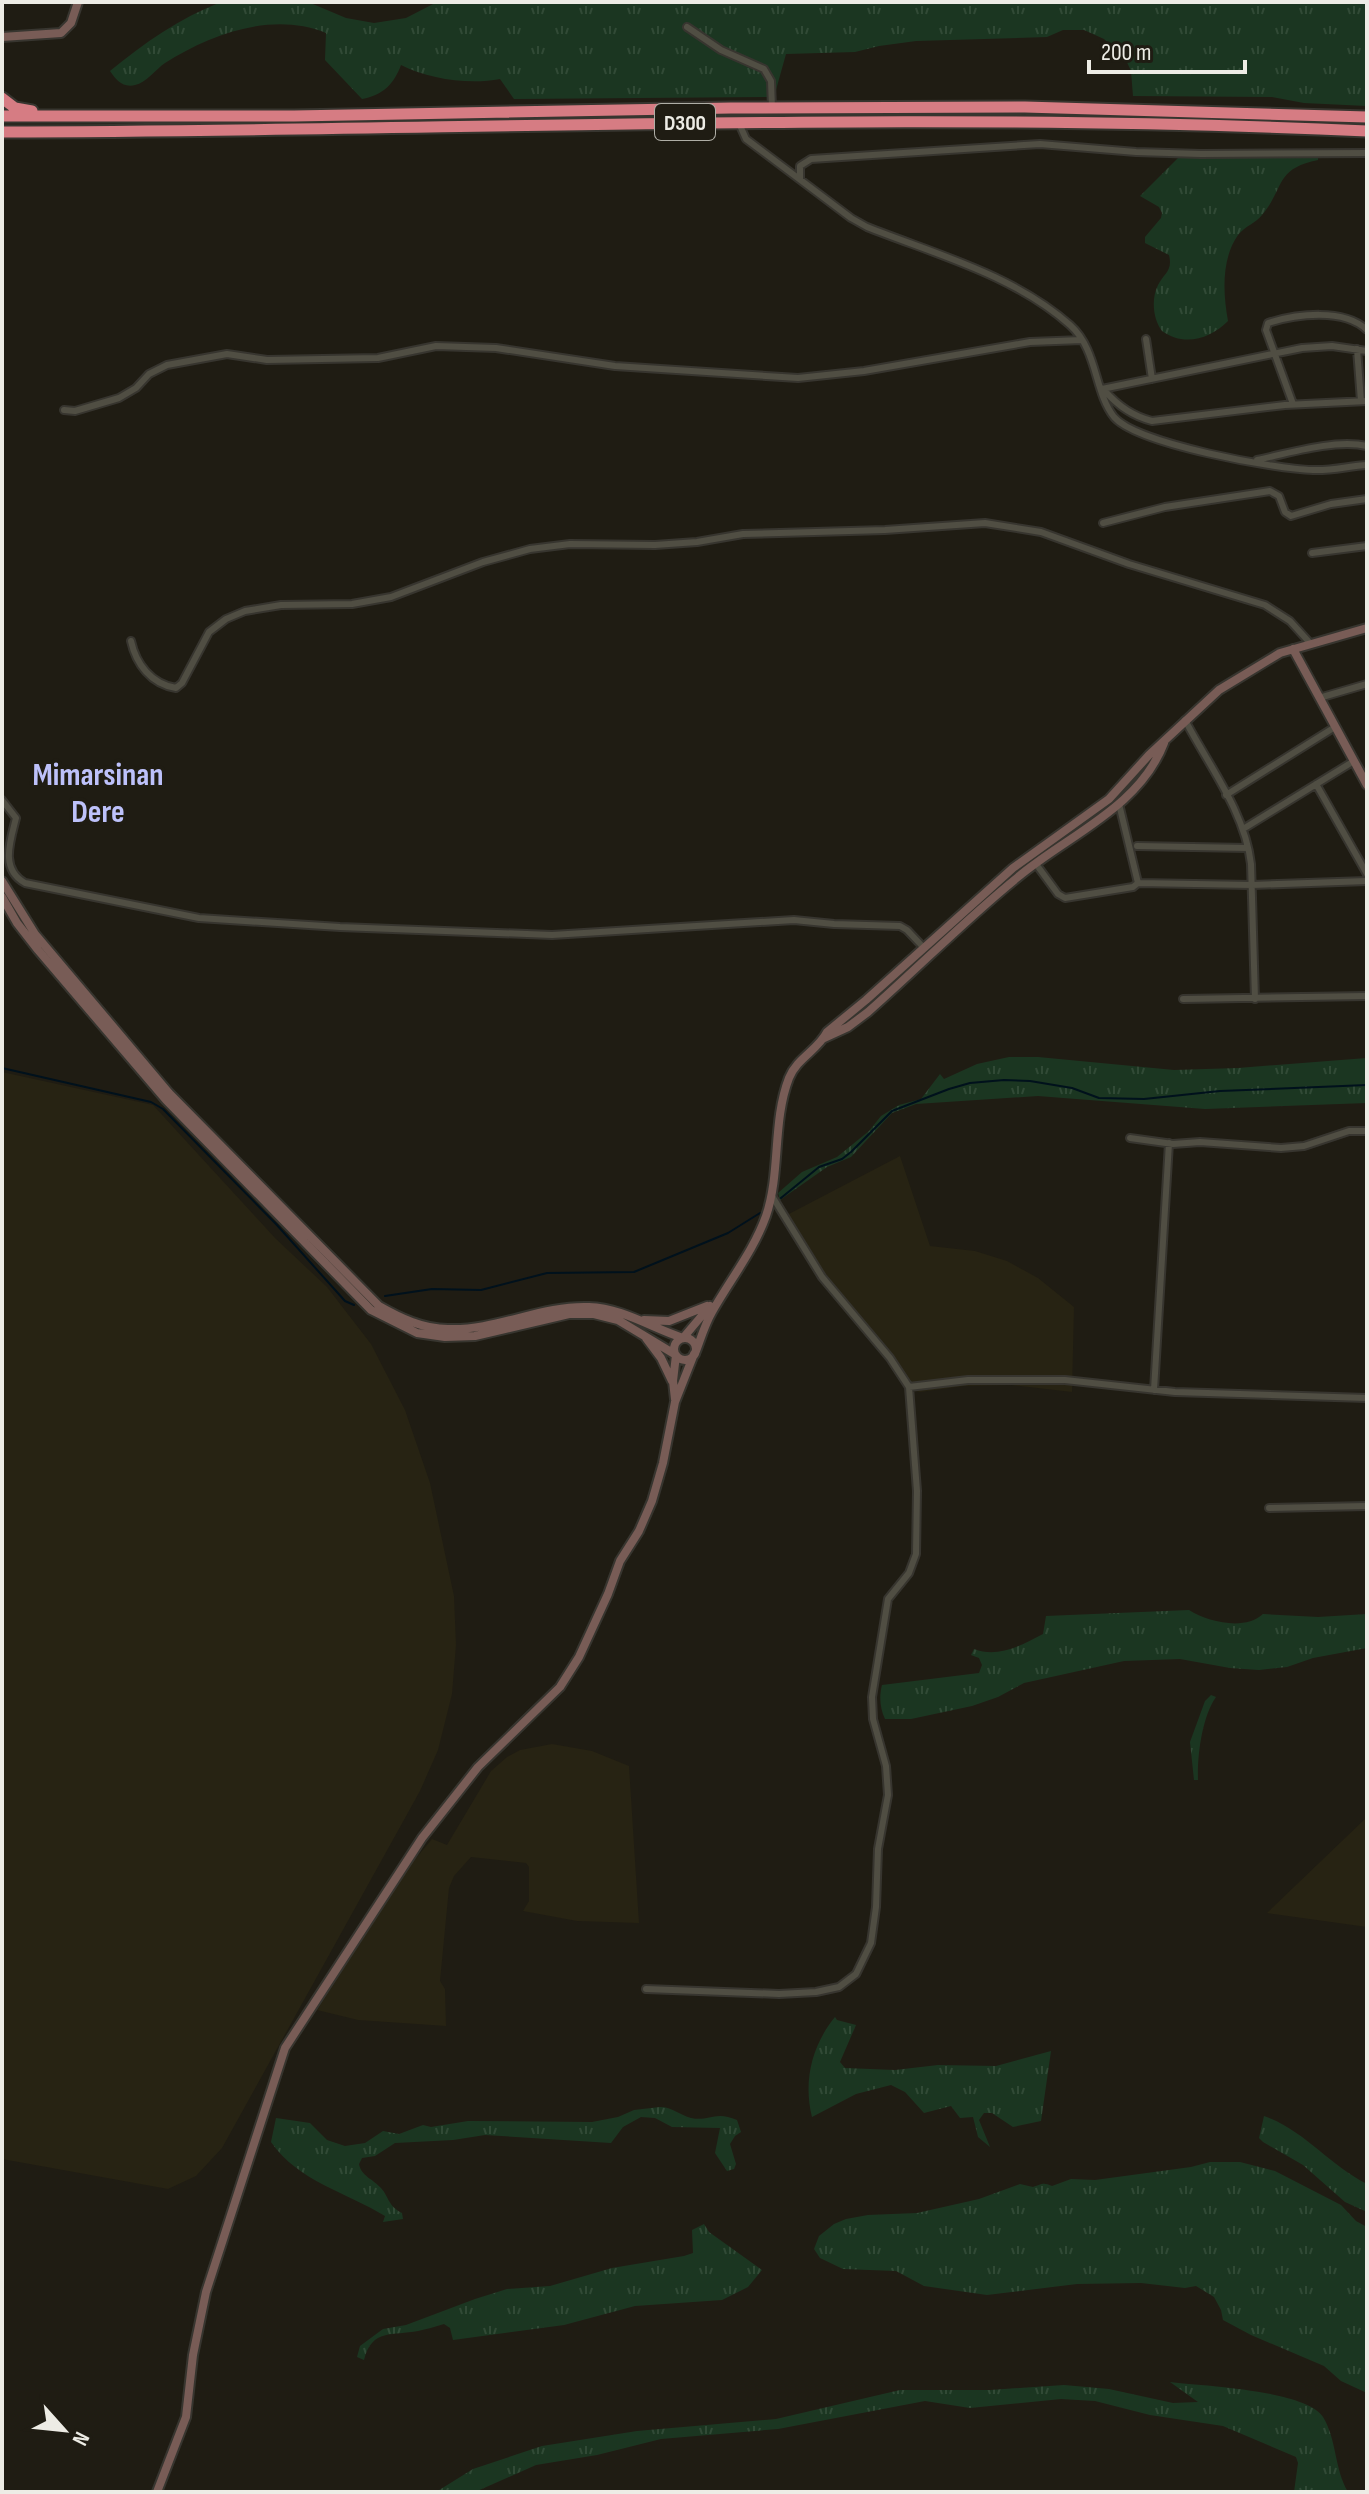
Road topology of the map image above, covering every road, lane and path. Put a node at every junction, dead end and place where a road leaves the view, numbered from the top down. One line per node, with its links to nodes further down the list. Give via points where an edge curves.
1 (78, 2): 3 (street, via 71,23 58,34)
2 (687, 27): 5 (street, via 764,69 771,81)
3 (2, 37)
4 (2, 98): 6 (highway, via 26,111)
5 (772, 108): 6 (highway, D300); 8 (highway, D300, via 1025,107)
6 (109, 115): 7 (highway, D300)
7 (2, 116)
8 (1367, 117)
9 (738, 121): 10 (highway, D300, via 1039,121); 12 (highway, D300); 15 (street, via 746,139)
10 (1367, 131)
11 (2, 132): 12 (highway, D300)
12 (53, 132): 13 (highway)
13 (2, 138)
14 (1367, 153): 15 (street, via 1201,154 1040,144 811,159 800,166)
15 (800, 179): 18 (street, via 867,227 1019,291 1073,327)
16 (1367, 330): 21 (street, via 1330,315 1271,321 1266,330)
17 (1146, 339): 22 (street)
18 (1082, 340): 23 (street); 26 (street, via 1030,342 798,378 615,366 496,348 436,346 378,358 267,360 227,354 167,365 119,398)
19 (1357, 349): 20 (street); 21 (street, via 1317,347); 24 (street)
20 (1367, 351)
21 (1274, 354): 22 (street); 25 (street)
22 (1152, 379): 23 (street)
23 (1102, 389): 25 (street, via 1136,417 1152,421); 28 (street, via 1112,415 1135,431)
24 (1364, 401): 25 (street)
25 (1293, 404)
26 (64, 410)
27 (1367, 446): 28 (street, via 1307,448)
28 (1252, 461): 29 (street, via 1309,470)
29 (1367, 465)
30 (1367, 499): 31 (street, via 1291,516 1270,491 1165,507)
31 (1103, 523)
32 (1367, 546): 33 (street)
33 (1312, 553)
34 (1367, 628): 36 (street)
35 (131, 641): 36 (street, via 144,670 176,688 209,632 245,611 391,597 530,549 985,523 1041,532 1265,605)
36 (1310, 643): 37 (street)
37 (1293, 649): 39 (street); 40 (street, via 1219,690)
38 (1367, 684): 39 (street)
39 (1319, 698): 41 (street)
40 (1185, 720): 42 (street); 46 (street)
41 (1335, 727): 43 (street); 46 (street)
42 (1164, 743): 48 (street, via 1150,772); 59 (street, via 1109,799 1013,868)
43 (1354, 761): 44 (street); 45 (street)
44 (1316, 784): 49 (street); 53 (street)
45 (1367, 784)
46 (1226, 795): 49 (street)
47 (2, 800): 59 (street, via 16,818 7,854 16,878 199,918 552,935 794,920 900,926)
48 (1119, 804): 52 (street); 56 (street)
49 (1243, 829): 51 (street)
50 (1137, 846): 51 (street)
51 (1248, 848): 57 (street)
52 (1036, 864): 56 (street, via 1065,898); 63 (street, via 868,1012)
53 (1367, 874)
54 (2, 881): 70 (street, via 35,934 169,1093 379,1306 412,1322 447,1330 571,1307 602,1309)
55 (1367, 881): 57 (street)
56 (1138, 883): 57 (street)
57 (1252, 885): 62 (street)
58 (2, 897): 71 (street, via 38,950 166,1100 371,1310 417,1333 445,1337 475,1336 569,1314 594,1314)
59 (924, 948): 63 (street)
60 (1367, 996): 62 (street)
61 (1183, 999): 62 (street)
62 (1255, 999)
63 (824, 1039): 67 (street, via 797,1064 787,1083)
64 (1367, 1131): 66 (street, via 1281,1148)
65 (1130, 1138): 66 (street)
66 (1169, 1143): 77 (street)
67 (772, 1196): 68 (street); 76 (street, via 822,1277)
68 (729, 1284): 69 (street); 73 (street)
69 (712, 1304): 70 (street, via 669,1321); 72 (street)
70 (636, 1320): 72 (street)
71 (640, 1331): 74 (street); 75 (street)
72 (683, 1338): 73 (street, via 693,1341); 74 (street, via 675,1345)
73 (695, 1353): 74 (street, via 685,1360); 79 (street)
74 (676, 1355): 75 (street)
75 (673, 1381): 79 (street)
76 (909, 1387): 77 (street, via 968,1380 1065,1380); 82 (street, via 916,1554 909,1573 888,1599 872,1697 888,1795 871,1943 864,1961 839,1987 816,1992)
77 (1154, 1390): 78 (street)
78 (1367, 1398)
79 (675, 1402): 83 (street, via 652,1501 579,1657 560,1687 478,1767 422,1838 285,2048 206,2292 186,2417)
80 (1367, 1506): 81 (street)
81 (1269, 1508)
82 (646, 1989)
83 (157, 2492)

